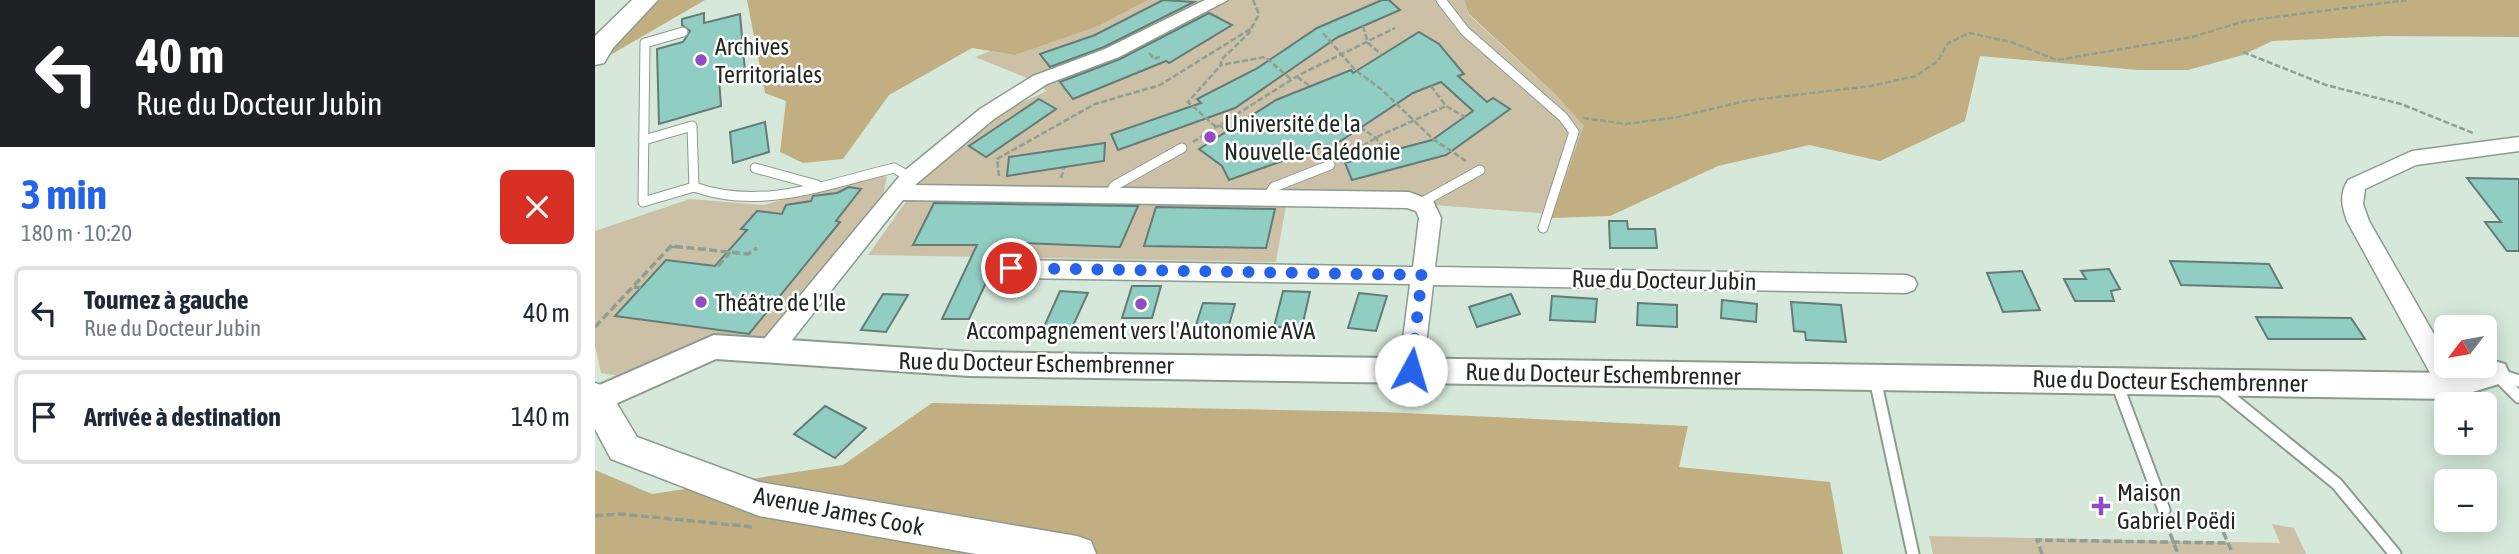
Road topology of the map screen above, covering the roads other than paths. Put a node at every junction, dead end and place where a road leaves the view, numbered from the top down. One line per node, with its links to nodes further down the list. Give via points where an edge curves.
1 (646, 0): 5 (main road)
2 (1219, 0): 13 (street, via 1112,53 1040,80 987,114)
3 (1441, 0): 18 (lane, via 1465,31 1563,117 1574,132)
4 (683, 33): 6 (lane, via 645,43)
5 (595, 57)
6 (644, 140): 14 (lane, via 692,127); 14 (lane, via 643,202)
7 (2510, 145): 28 (street, via 2412,158 2354,185 2351,205 2358,221)
8 (1182, 148): 15 (lane, via 1114,186)
9 (1330, 165): 16 (lane, via 1274,187)
10 (755, 169): 12 (lane)
11 (1480, 170): 17 (lane)
12 (820, 185): 13 (lane, via 894,168); 14 (lane, via 767,200 706,193)
13 (904, 185): 15 (street, via 1001,193); 22 (street)
14 (694, 187)
15 (1110, 194): 16 (street)
16 (1266, 198): 17 (street, via 1409,200)
17 (1419, 204): 20 (street, via 1430,218)
18 (1543, 228)
19 (1011, 268): 20 (street, Rue du Docteur Jubin)
20 (1422, 275): 21 (street, Rue du Docteur Jubin); 23 (street)
21 (1906, 284)
22 (768, 352): 23 (street, Rue du Docteur Eschembrenner, via 969,364); 30 (street, Rue du Docteur Eschembrenner, via 714,347)
23 (1411, 370): 25 (street, Rue du Docteur Eschembrenner)
24 (2507, 377): 28 (street, Rue du Docteur Eschembrenner); 29 (lane)
25 (1875, 379): 26 (street, Rue du Docteur Eschembrenner); 33 (lane)
26 (2115, 379): 27 (street, Rue du Docteur Eschembrenner); 31 (lane)
27 (2208, 380): 28 (street, Rue du Docteur Eschembrenner); 34 (lane, via 2307,456 2378,527)
28 (2451, 386)
29 (2519, 397)
30 (596, 399): 32 (main road, Avenue James Cook, via 624,448 759,499)
31 (2164, 515)
32 (1077, 554)
33 (1913, 554)
34 (2395, 554)

